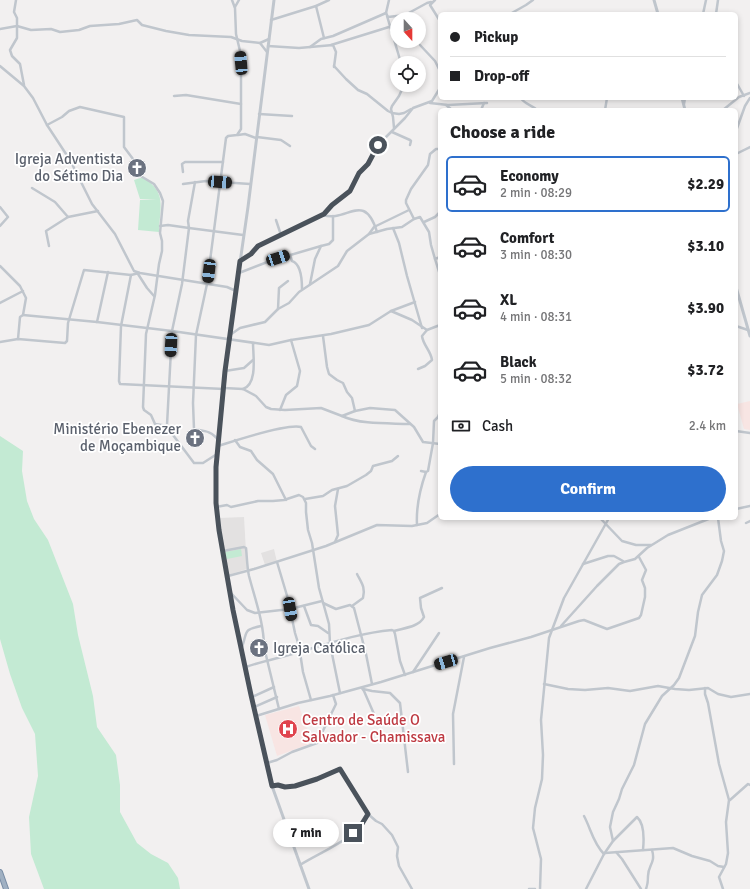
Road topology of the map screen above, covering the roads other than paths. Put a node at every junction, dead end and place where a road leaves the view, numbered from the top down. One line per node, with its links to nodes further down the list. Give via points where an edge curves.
1 (16, 0): 25 (street, via 14,12)
2 (232, 0): 15 (street)
3 (239, 0): 15 (street)
4 (274, 0): 24 (street)
5 (329, 0): 14 (street)
6 (389, 0): 22 (street)
7 (435, 0): 12 (street)
8 (533, 0): 17 (street)
9 (659, 0): 13 (street)
10 (706, 0): 19 (street)
11 (718, 0): 16 (street)
12 (431, 2): 22 (street, via 405,15 388,17); 23 (street, via 430,5)
13 (654, 2): 18 (street)
14 (316, 6): 24 (street); 30 (street)
15 (235, 8): 31 (street)
16 (716, 8): 20 (street); 21 (street)
17 (514, 12)
18 (657, 12)
19 (703, 12)
20 (716, 12)
21 (718, 12)
22 (387, 14): 27 (street); 30 (street)
23 (438, 18)
24 (271, 20): 32 (street)
25 (17, 26): 26 (street); 28 (street); 29 (street)
26 (21, 27): 29 (street); 31 (street, via 60,32 137,20 142,25 166,31)
27 (389, 27): 34 (street); 39 (street)
28 (0, 30)
29 (17, 30): 42 (street, via 17,38 10,50 20,64)
30 (324, 38): 36 (street)
31 (236, 39): 33 (street); 54 (street, via 241,63)
32 (269, 39): 33 (street); 35 (street)
33 (260, 43): 38 (street)
34 (330, 45): 36 (street); 61 (street, via 333,45 336,52 334,66 358,90)
35 (268, 46): 36 (street); 38 (street)
36 (310, 47)
37 (423, 48): 41 (street)
38 (267, 52): 62 (street)
39 (399, 56)
40 (0, 66): 42 (street)
41 (438, 68)
42 (24, 86): 64 (street)
43 (738, 86): 48 (street)
44 (438, 91): 53 (street)
45 (401, 92): 61 (street, via 392,106)
46 (750, 93): 48 (street)
47 (174, 96): 54 (street, via 186,95)
48 (744, 96): 49 (street)
49 (738, 98)
50 (750, 98): 65 (street)
51 (522, 100): 58 (street)
52 (735, 100): 59 (street)
53 (429, 103): 55 (street); 60 (street)
54 (241, 104): 66 (street)
55 (446, 105): 56 (street); 57 (street, via 486,103)
56 (450, 108)
57 (482, 108)
58 (536, 108)
59 (725, 108)
60 (412, 109): 61 (street, via 404,113); 67 (street)
61 (392, 113): 67 (street, via 395,125)
62 (259, 114): 63 (street); 70 (street)
63 (292, 116)
64 (48, 125): 85 (street); 94 (street, via 80,107 124,117 124,147 133,159 134,172 154,184 162,199)
65 (738, 125)
66 (241, 129): 68 (street); 69 (street)
67 (393, 130): 71 (street, via 410,140); 87 (street, via 375,149 350,191)
68 (245, 134): 69 (street); 70 (street)
69 (237, 135): 76 (street, via 226,138)
70 (256, 138): 72 (street, via 281,140); 81 (street)
71 (410, 145)
72 (290, 146)
73 (750, 147): 75 (street)
74 (438, 149): 84 (street, via 430,154 428,165 409,192 406,200)
75 (738, 153)
76 (223, 162): 77 (street, via 185,162 182,164); 79 (street)
77 (183, 172)
78 (196, 182): 79 (street); 80 (street); 96 (street, via 188,221)
79 (220, 182): 81 (street); 98 (street)
80 (183, 184)
81 (250, 184): 101 (street)
82 (32, 188): 89 (street, via 55,202)
83 (0, 207): 93 (street, via 8,217)
84 (409, 210): 90 (street); 95 (street)
85 (98, 211): 89 (street); 112 (street, via 124,249 132,268)
86 (438, 214): 92 (street)
87 (323, 215): 88 (street); 102 (street)
88 (333, 216): 95 (street, via 361,210 370,215); 104 (street, via 333,240)
89 (68, 217): 103 (street, via 46,231)
90 (414, 219): 92 (street, via 420,217); 97 (street, via 402,227)
91 (276, 220): 102 (street)
92 (424, 222): 107 (street)
93 (0, 226)
94 (160, 226): 96 (street); 115 (street, via 162,245)
95 (375, 227): 99 (street); 100 (street)
96 (189, 228): 98 (street); 116 (street)
97 (393, 228): 99 (street); 127 (street)
98 (214, 231): 101 (street); 118 (street)
99 (377, 232): 100 (street)
100 (369, 234): 119 (street, via 347,251 338,266)
101 (243, 235): 108 (street)
102 (281, 235): 108 (street, via 258,246)
103 (49, 246)
104 (321, 246): 105 (street); 119 (street)
105 (290, 255): 113 (street); 120 (street, via 302,278)
106 (438, 258): 107 (street)
107 (435, 259): 110 (street)
108 (240, 261): 113 (street)
109 (0, 266): 121 (street)
110 (438, 269)
111 (108, 272): 114 (street); 131 (street, via 84,270); 132 (street)
112 (139, 273): 114 (street); 115 (street); 124 (street)
113 (239, 273): 122 (street)
114 (131, 275): 133 (street)
115 (158, 275): 116 (street); 124 (street)
116 (182, 280): 118 (street); 140 (street)
117 (288, 281): 128 (street, via 279,288)
118 (207, 284): 122 (street); 141 (street)
119 (310, 285): 120 (street)
120 (302, 289): 128 (street, via 289,303)
121 (23, 291): 126 (street); 130 (street, via 26,300)
122 (236, 291): 142 (street)
123 (738, 294): 139 (street)
124 (154, 297): 136 (street)
125 (0, 299): 126 (street)
126 (1, 302)
127 (415, 302): 129 (street); 137 (street)
128 (278, 309): 142 (street, via 265,322 240,328)
129 (391, 311): 137 (street, via 412,320); 143 (street, via 372,324)
130 (23, 315): 131 (street); 145 (street, via 20,317)
131 (69, 320): 132 (street); 145 (street, via 65,343)
132 (97, 322): 133 (street)
133 (121, 326): 136 (street); 153 (street, via 120,383)
134 (438, 326): 138 (street)
135 (738, 327): 139 (street)
136 (147, 328): 140 (street); 153 (street)
137 (422, 328): 138 (street)
138 (427, 330): 151 (street, via 422,336 432,360)
139 (748, 330): 144 (street)
140 (172, 331): 141 (street); 154 (street)
141 (196, 335): 146 (street); 155 (street)
142 (230, 335): 146 (street)
143 (324, 336): 147 (street); 159 (street, via 329,374 343,383 352,398)
144 (750, 336)
145 (18, 339): 148 (street)
146 (229, 340): 149 (street); 152 (street)
147 (291, 340): 149 (street, via 270,345); 158 (street, via 300,371 297,386 286,395)
148 (0, 342)
149 (253, 343): 150 (street)
150 (253, 360): 152 (street, via 244,368); 157 (street, via 251,383)
151 (418, 369)
152 (225, 371): 156 (street)
153 (144, 385): 154 (street); 163 (street, via 144,410 151,415 155,424)
154 (169, 386): 155 (street); 163 (street)
155 (193, 389): 156 (street); 167 (street, via 193,427 210,432)
156 (224, 389): 157 (street); 167 (street)
157 (243, 389): 158 (street, via 256,396 268,408)
158 (280, 410): 160 (street, via 321,408)
159 (355, 411): 160 (street); 162 (street, via 375,408 396,410)
160 (342, 416): 162 (street, via 370,423)
161 (438, 417): 168 (street, via 434,420)
162 (411, 424): 168 (street, via 423,442)
163 (168, 426): 172 (street, via 195,464 203,463)
164 (738, 431): 165 (street)
165 (750, 433)
166 (235, 440): 170 (street); 171 (street, via 299,426); 178 (street, via 273,474)
167 (219, 441): 170 (street)
168 (433, 443): 169 (street); 175 (street)
169 (438, 444)
170 (218, 446): 172 (street)
171 (315, 449)
172 (218, 454): 180 (street)
173 (398, 456): 176 (street, via 392,461 373,466 364,476)
174 (421, 471): 175 (street)
175 (426, 472): 190 (street, via 417,508)
176 (338, 489): 177 (street, via 323,496); 191 (street, via 335,506 338,535)
177 (305, 499): 178 (street, via 299,495); 193 (street)
178 (286, 500): 180 (street)
179 (750, 506): 181 (street)
180 (216, 507): 194 (street)
181 (738, 509)
182 (438, 516): 190 (street, via 430,522)
183 (602, 520): 189 (street)
184 (608, 520): 189 (street)
185 (706, 520): 192 (street, via 668,535)
186 (718, 520): 229 (street, via 724,550 722,561 717,575 702,595 691,650 679,678)
187 (750, 521): 188 (street)
188 (746, 523)
189 (606, 524): 192 (street, via 622,541 636,545); 198 (street)
190 (417, 525): 191 (street, via 376,525)
191 (335, 542): 193 (street)
192 (651, 545): 195 (street)
193 (312, 550): 196 (street); 204 (street)
194 (223, 551): 199 (street, via 245,547); 201 (street)
195 (639, 557): 197 (street); 210 (street, via 646,570 642,580 645,598 639,618 607,628 584,620)
196 (277, 562): 199 (street); 207 (street)
197 (624, 562): 198 (street, via 614,556 608,556); 210 (street, via 597,586)
198 (583, 564): 211 (street, via 564,598)
199 (249, 571): 201 (street); 208 (street)
200 (357, 574): 206 (street, via 364,594 363,598)
201 (228, 576): 203 (street)
202 (442, 588): 212 (street, via 420,598 423,620 408,629)
203 (230, 592): 208 (street, via 247,610); 217 (street)
204 (323, 602): 205 (street); 206 (street, via 336,609); 214 (street)
205 (304, 606): 207 (street); 214 (street, via 312,625)
206 (352, 606): 215 (street)
207 (290, 609): 208 (street); 218 (street)
208 (259, 613): 209 (street)
209 (261, 626): 217 (street, via 247,630); 220 (street)
210 (559, 628): 211 (street)
211 (552, 630): 219 (street); 225 (street)
212 (394, 631): 215 (street); 223 (street)
213 (439, 632): 222 (street)
214 (329, 634): 216 (street)
215 (361, 635): 216 (street); 224 (street)
216 (330, 644): 218 (street); 230 (street)
217 (242, 647): 221 (street)
218 (300, 652): 220 (street); 235 (street)
219 (464, 656): 222 (street); 241 (street, via 453,714)
220 (268, 660): 221 (street); 226 (street)
221 (246, 667): 233 (street)
222 (413, 672): 223 (street)
223 (405, 674): 224 (street)
224 (372, 684): 227 (street)
225 (544, 684): 229 (street, via 586,690 608,688 631,691 658,686); 261 (street, via 541,720 542,773 533,828 541,859)
226 (274, 686): 233 (street); 234 (street)
227 (362, 688): 230 (street); 238 (street); 242 (street, via 372,692 390,693 400,703)
228 (705, 688): 229 (street); 231 (street, via 731,697); 245 (street, via 718,764)
229 (670, 689): 248 (street, via 662,696 645,724 634,764 613,812 610,828)
230 (340, 693): 232 (street)
231 (750, 694)
232 (333, 695): 235 (street); 240 (street, via 336,704 317,743)
233 (252, 697): 236 (street)
234 (277, 697): 236 (street); 237 (street)
235 (311, 700): 237 (street)
236 (254, 707): 239 (street)
237 (279, 709): 239 (street)
238 (374, 714)
239 (256, 716): 240 (street)
240 (267, 763): 244 (street)
241 (454, 764)
242 (408, 772)
243 (750, 785): 245 (street)
244 (272, 786): 246 (street, via 295,786 340,769); 253 (street)
245 (729, 800): 254 (street, via 726,830 728,853)
246 (368, 814): 253 (street, via 353,833); 258 (street, via 392,835 398,847 400,868)
247 (584, 816): 252 (street, via 593,839)
248 (613, 841): 249 (street, via 638,818 644,834); 252 (street)
249 (643, 850): 250 (street); 251 (street)
250 (652, 850): 254 (street, via 673,848); 264 (street, via 654,859)
251 (616, 852): 252 (street); 263 (street)
252 (604, 854): 262 (street)
253 (300, 865): 257 (street)
254 (724, 867): 265 (street, via 719,877)
255 (0, 872): 256 (highway)
256 (6, 889)
257 (308, 889)
258 (412, 889)
259 (529, 889): 260 (street)
260 (535, 889)
261 (540, 889)
262 (586, 889)
263 (640, 889)
264 (646, 889)
265 (723, 889)

